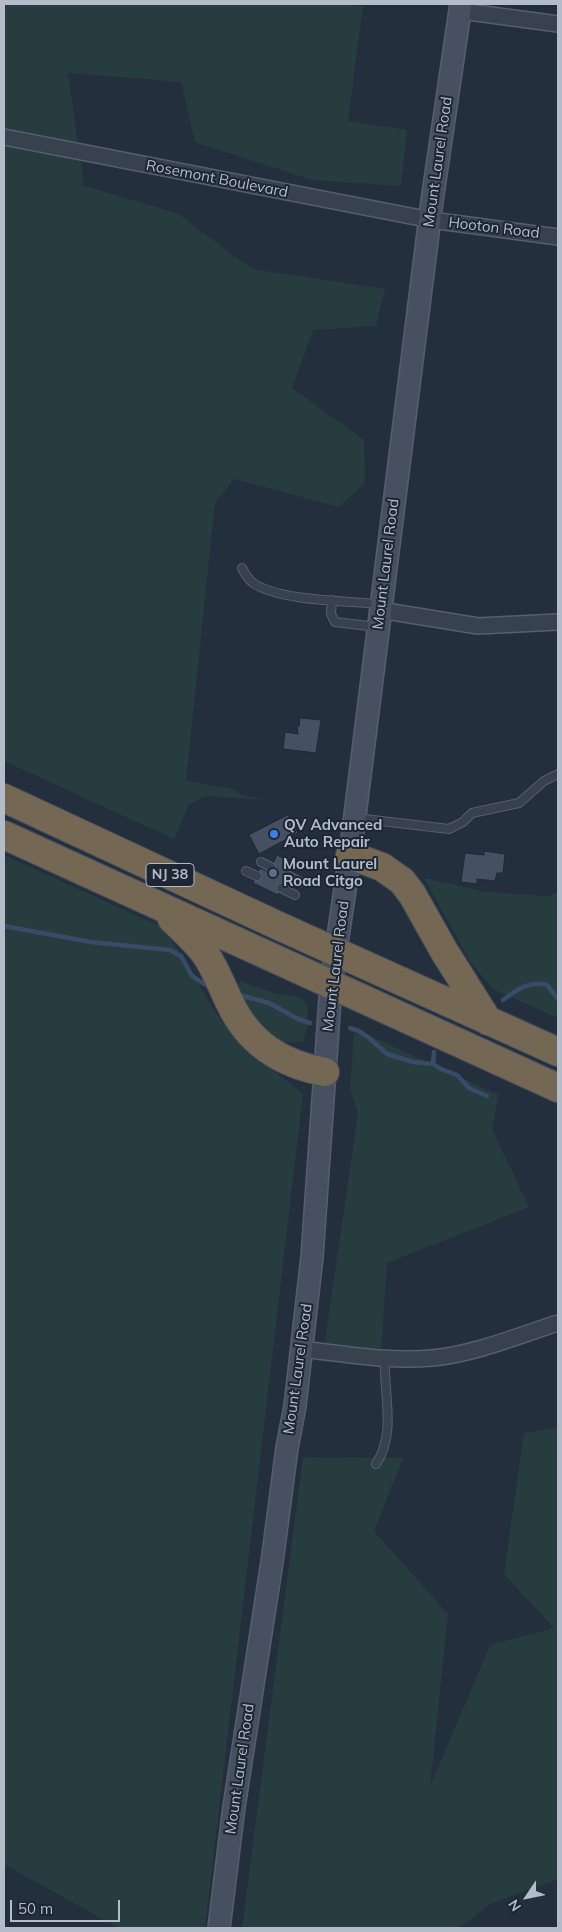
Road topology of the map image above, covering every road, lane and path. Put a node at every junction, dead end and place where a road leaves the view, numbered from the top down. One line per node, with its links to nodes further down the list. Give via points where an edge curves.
1 (461, 7): 2 (street); 4 (main road, Mount Laurel Road)
2 (558, 24)
3 (4, 137): 4 (street, Rosemont Boulevard)
4 (431, 220): 5 (street, Hooton Road); 8 (main road, Mount Laurel Road)
5 (558, 237)
6 (242, 568): 7 (lane, via 254,583 285,596)
7 (332, 600): 8 (lane); 8 (lane, via 331,614 335,622)
8 (380, 614): 9 (street, via 478,626); 12 (main road, Mount Laurel Road)
9 (558, 622)
10 (558, 774): 12 (lane, via 520,803 472,813 449,829)
11 (4, 798): 24 (highway, NJ 38)
12 (354, 818): 14 (main road, Mount Laurel Road)
13 (4, 835): 23 (highway, NJ 38)
14 (350, 855): 24 (main road, Mount Laurel Road); 26 (highway, via 382,867 402,881)
15 (261, 862): 16 (lane)
16 (271, 867)
17 (246, 871): 19 (lane)
18 (287, 875): 20 (lane)
19 (256, 876)
20 (301, 882)
21 (281, 888): 22 (lane)
22 (295, 895)
23 (160, 908): 25 (highway, NJ 38); 28 (highway, via 206,955 241,1024 255,1041 292,1063)
24 (336, 952): 25 (main road, Mount Laurel Road); 26 (highway, NJ 38)
25 (331, 985): 28 (main road, Mount Laurel Road); 29 (highway, NJ 38)
26 (488, 1021): 27 (highway, NJ 38)
27 (558, 1052)
28 (325, 1072): 31 (main road, Mount Laurel Road)
29 (558, 1088)
30 (558, 1323): 32 (street, via 459,1354 432,1358)
31 (302, 1349): 32 (street); 34 (main road, Mount Laurel Road)
32 (384, 1358): 33 (lane, via 387,1430)
33 (376, 1464)
34 (219, 1928)

